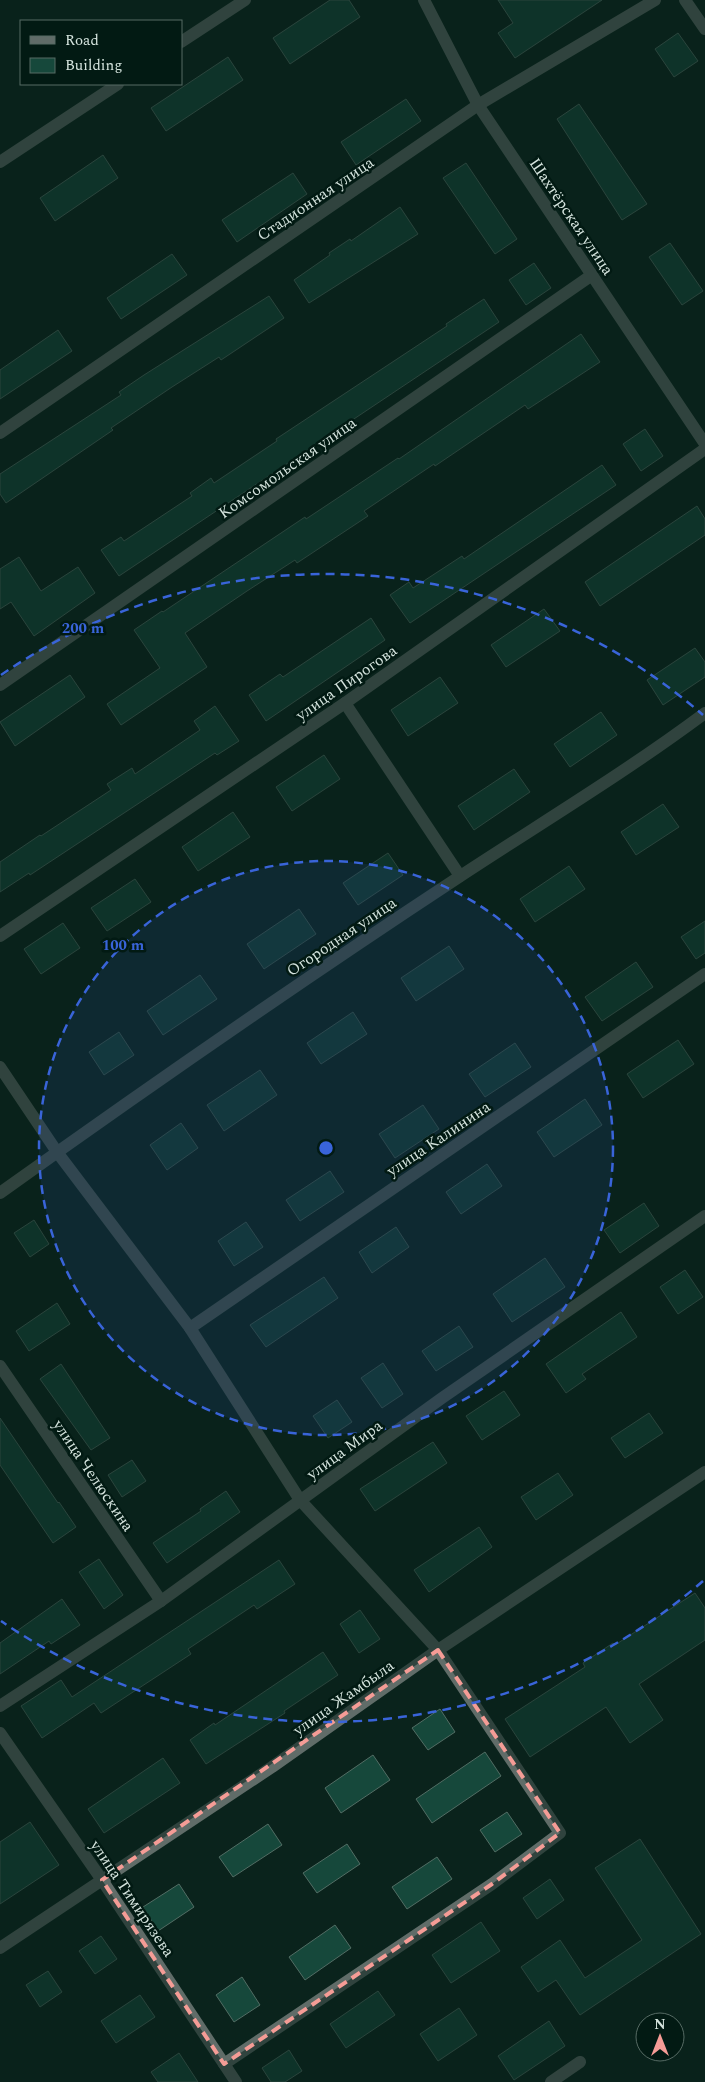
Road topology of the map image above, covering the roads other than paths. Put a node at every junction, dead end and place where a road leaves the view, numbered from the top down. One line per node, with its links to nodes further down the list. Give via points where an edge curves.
1 (244, 0): 6 (street)
2 (424, 0): 8 (street, Шахтёрская улица)
3 (655, 0): 8 (street, Стадионная улица)
4 (686, 0): 5 (street)
5 (705, 29)
6 (182, 41)
7 (116, 85): 9 (street)
8 (478, 105): 10 (street, Шахтёрская улица); 11 (street, Стадионная улица)
9 (0, 162)
10 (592, 276): 12 (street, Шахтёрская улица); 14 (street, Комсомольская улица)
11 (0, 433)
12 (705, 444)
13 (705, 448): 15 (street, улица Пирогова)
14 (0, 685)
15 (345, 703): 17 (street); 18 (street, улица Пирогова)
16 (705, 713): 17 (street, Огородная улица, via 652,753)
17 (460, 876): 21 (street, Огородная улица)
18 (0, 936)
19 (705, 974): 24 (street, улица Калинина)
20 (0, 1066): 21 (street)
21 (57, 1152): 22 (street, Огородная улица); 24 (street)
22 (0, 1194)
23 (705, 1216): 27 (street, улица Мира)
24 (190, 1328): 27 (street)
25 (0, 1366): 28 (street, улица Челюскина)
26 (705, 1472): 29 (street, улица Жамбыла)
27 (300, 1500): 28 (street, улица Мира); 29 (street)
28 (161, 1602): 30 (street, улица Мира)
29 (438, 1650): 32 (street, улица Жамбыла, via 272,1767); 35 (street, via 560,1832 492,1884)
30 (0, 1706)
31 (0, 1733): 32 (street, улица Тимирязева)
32 (102, 1880): 33 (street, улица Жамбыла); 35 (street, улица Тимирязева)
33 (0, 1948)
34 (580, 2062): 37 (street)
35 (224, 2064): 36 (street, улица Тимирязева)
36 (236, 2082)
37 (551, 2082)

